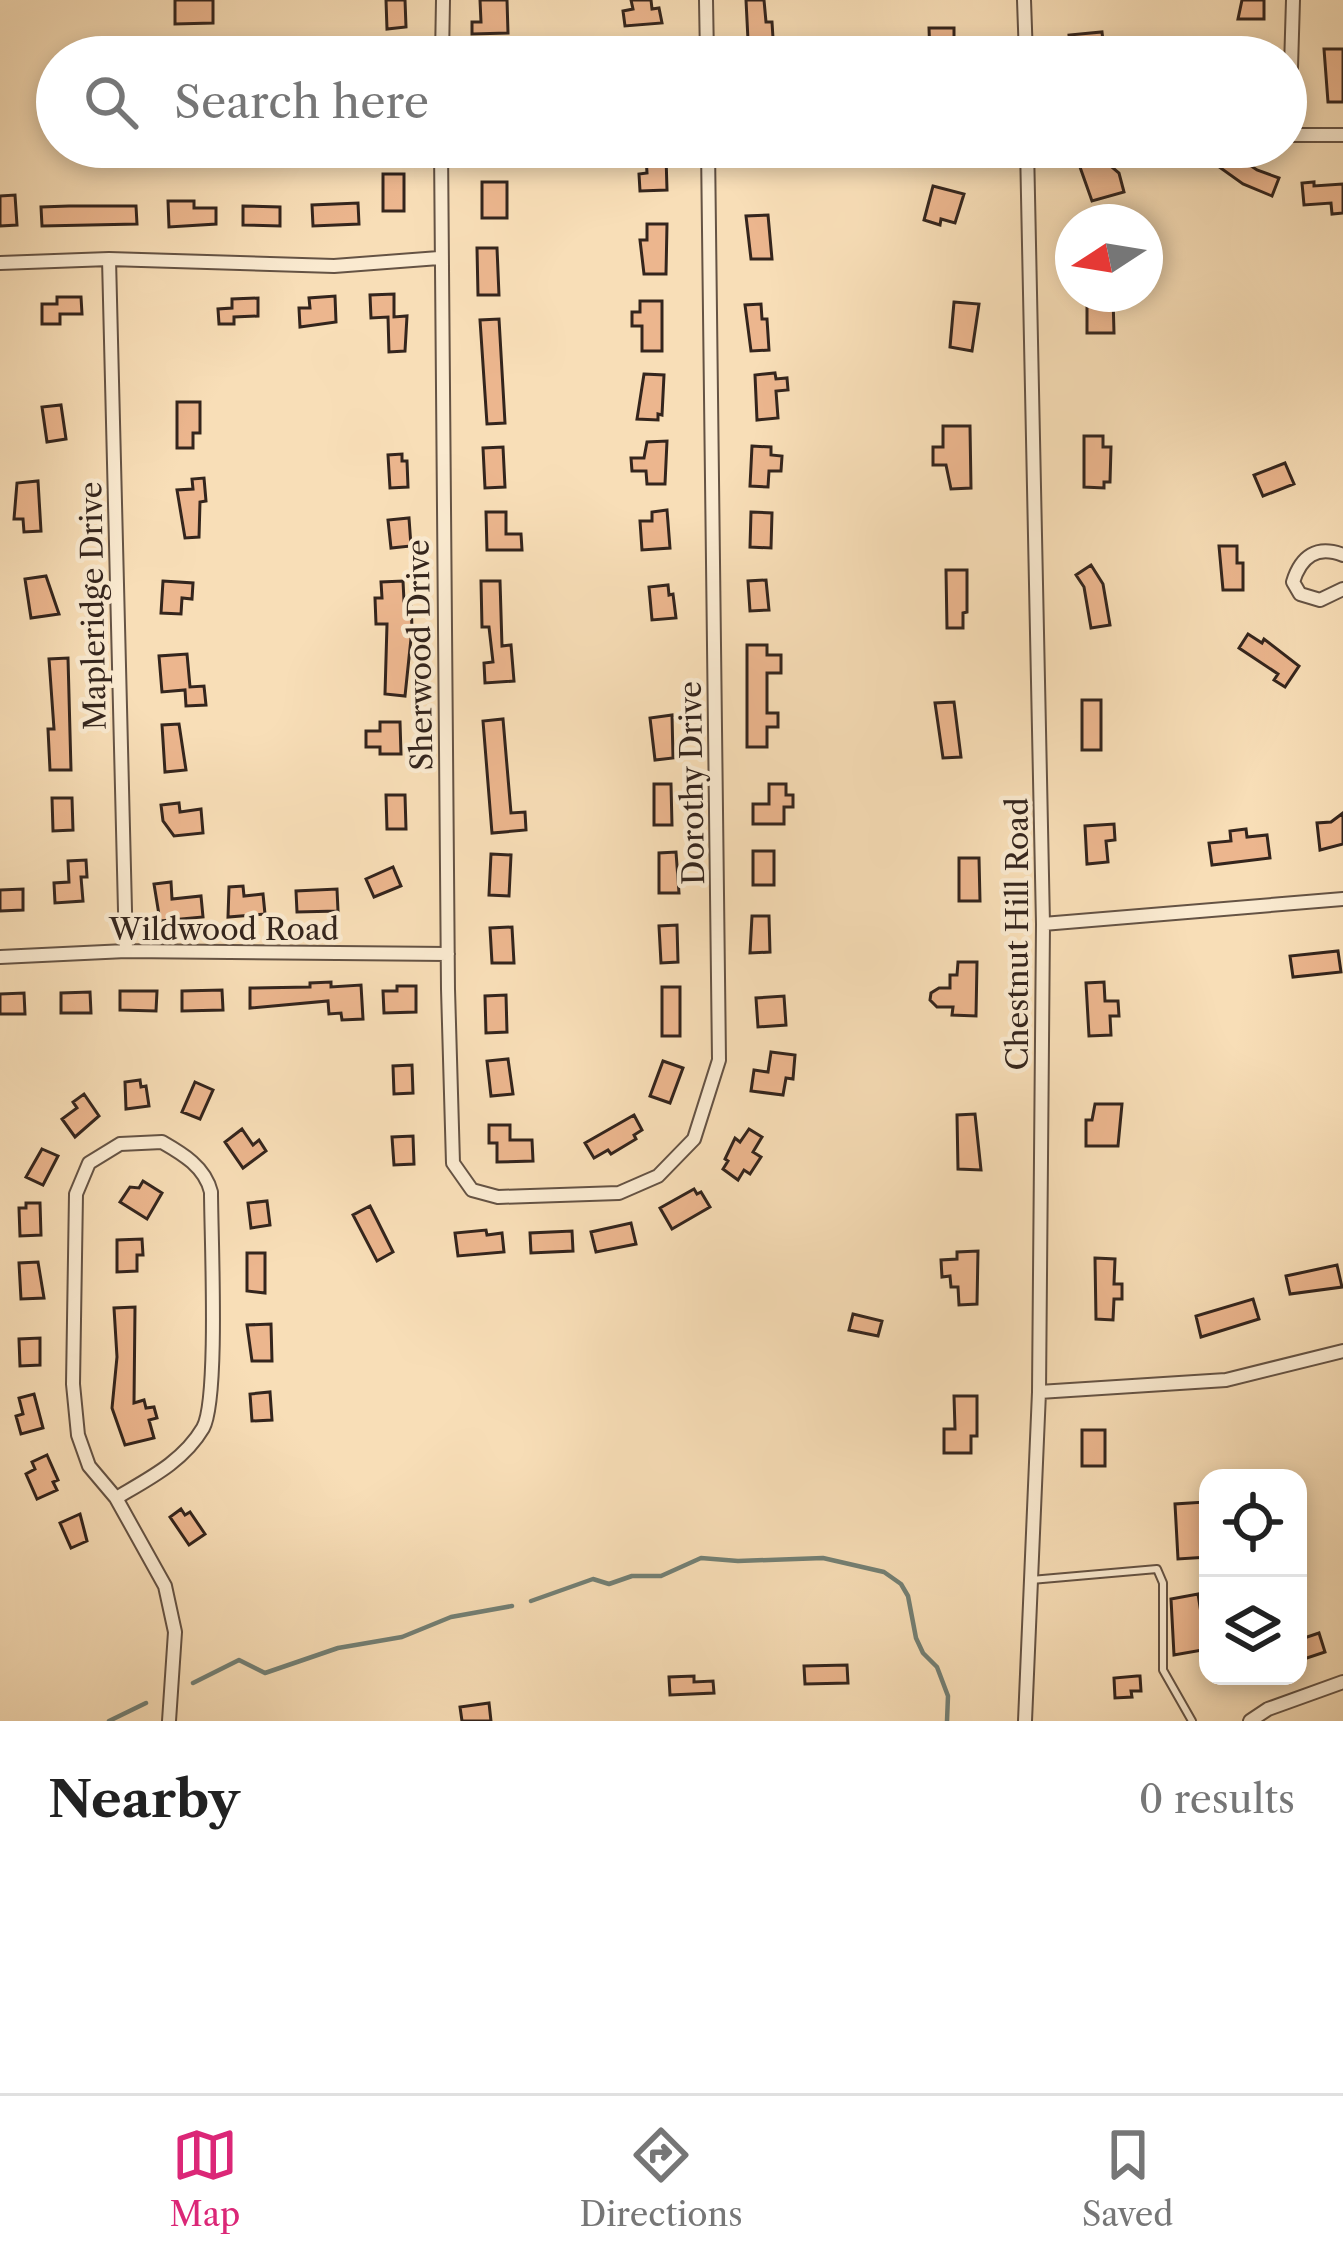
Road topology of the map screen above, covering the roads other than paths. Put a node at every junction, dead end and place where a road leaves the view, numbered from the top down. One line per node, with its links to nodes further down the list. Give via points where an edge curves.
1 (443, 0): 5 (street)
2 (706, 0): 6 (street)
3 (1024, 0): 7 (street)
4 (1293, 0): 8 (street)
5 (442, 36)
6 (707, 36)
7 (1025, 36)
8 (1292, 36)
9 (1307, 135): 10 (street)
10 (1343, 135)
11 (441, 168): 14 (street, Sherwood Drive)
12 (708, 168): 24 (street, Dorothy Drive, via 719,1060 694,1139 658,1176 619,1193 498,1197 472,1190)
13 (1028, 168): 20 (street, Chestnut Hill Road)
14 (439, 257): 15 (street, via 334,266); 22 (street, Sherwood Drive)
15 (109, 259): 16 (street); 21 (street, Mapleridge Drive)
16 (0, 263)
17 (1343, 555): 18 (street, via 1308,554 1293,581 1300,594 1319,600)
18 (1343, 589)
19 (1343, 898): 20 (street)
20 (1043, 924): 26 (street, Chestnut Hill Road)
21 (126, 951): 22 (street, Wildwood Road); 23 (street, Wildwood Road)
22 (448, 954): 24 (street, Sherwood Drive)
23 (0, 957)
24 (453, 1163)
25 (1343, 1351): 26 (street, via 1226,1380)
26 (1039, 1392): 28 (street, Chestnut Hill Road)
27 (116, 1498): 27 (street, via 89,1466 78,1436 76,1194 89,1163 120,1144 161,1142 207,1176 211,1192 211,1391 206,1424 177,1461); 30 (street, via 165,1586 175,1632)
28 (1031, 1580): 31 (street, Chestnut Hill Road); 32 (lane, via 1157,1569 1163,1670)
29 (1343, 1682): 33 (street)
30 (169, 1721)
31 (1025, 1721)
32 (1192, 1721)
33 (1250, 1721)

